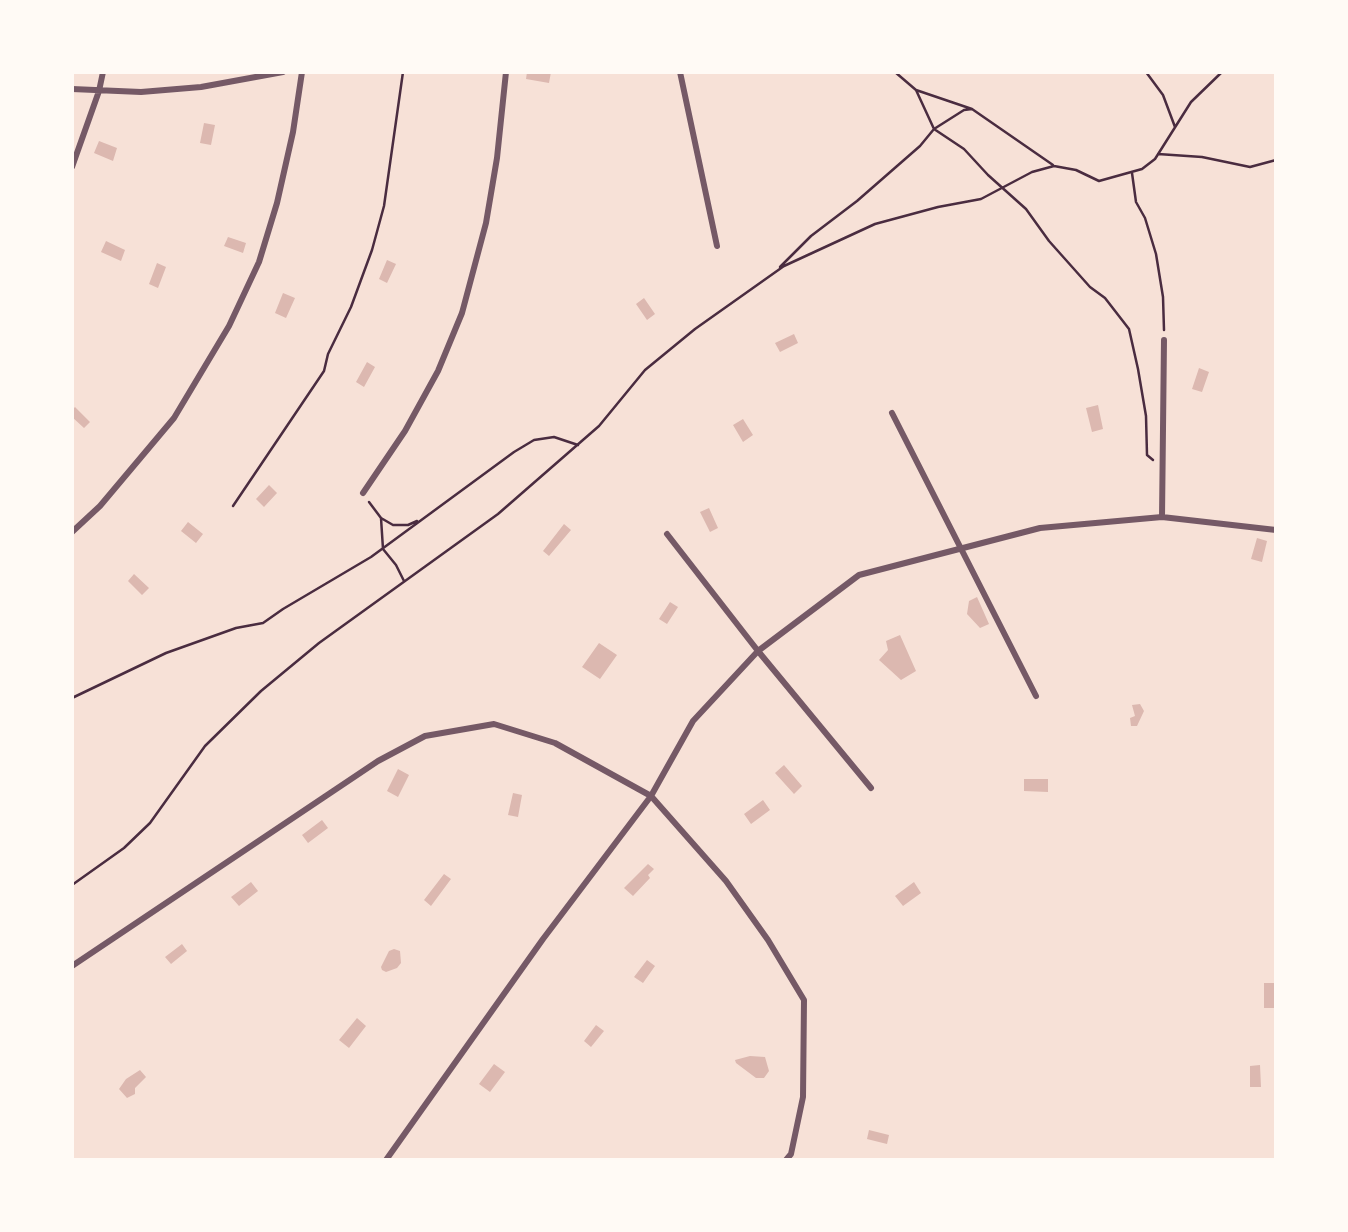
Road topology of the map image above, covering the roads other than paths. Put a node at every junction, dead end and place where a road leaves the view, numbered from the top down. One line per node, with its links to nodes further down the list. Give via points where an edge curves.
1 (103, 72): 7 (street)
2 (283, 72): 7 (street, via 201,87)
3 (302, 72): 15 (street, via 277,203 258,262 229,326 174,418)
4 (506, 72): 12 (street, via 486,223 462,313 438,371)
5 (680, 72): 9 (street)
6 (72, 89): 7 (street)
7 (99, 91): 8 (street)
8 (72, 167)
9 (717, 246)
10 (1164, 340): 13 (street)
11 (892, 413): 17 (street)
12 (363, 493)
13 (1162, 517): 14 (street); 17 (street, via 1040,528)
14 (1276, 530)
15 (72, 533)
16 (667, 534): 18 (street)
17 (961, 547): 18 (street, via 859,575); 19 (street)
18 (758, 651): 20 (street); 21 (street, via 693,721)
19 (1037, 696)
20 (872, 788)
21 (651, 796): 22 (street, via 555,743 494,724 425,736 378,761); 23 (street); 24 (street, via 726,881 804,1000 803,1097)
22 (72, 966)
23 (386, 1160)
24 (786, 1160)

